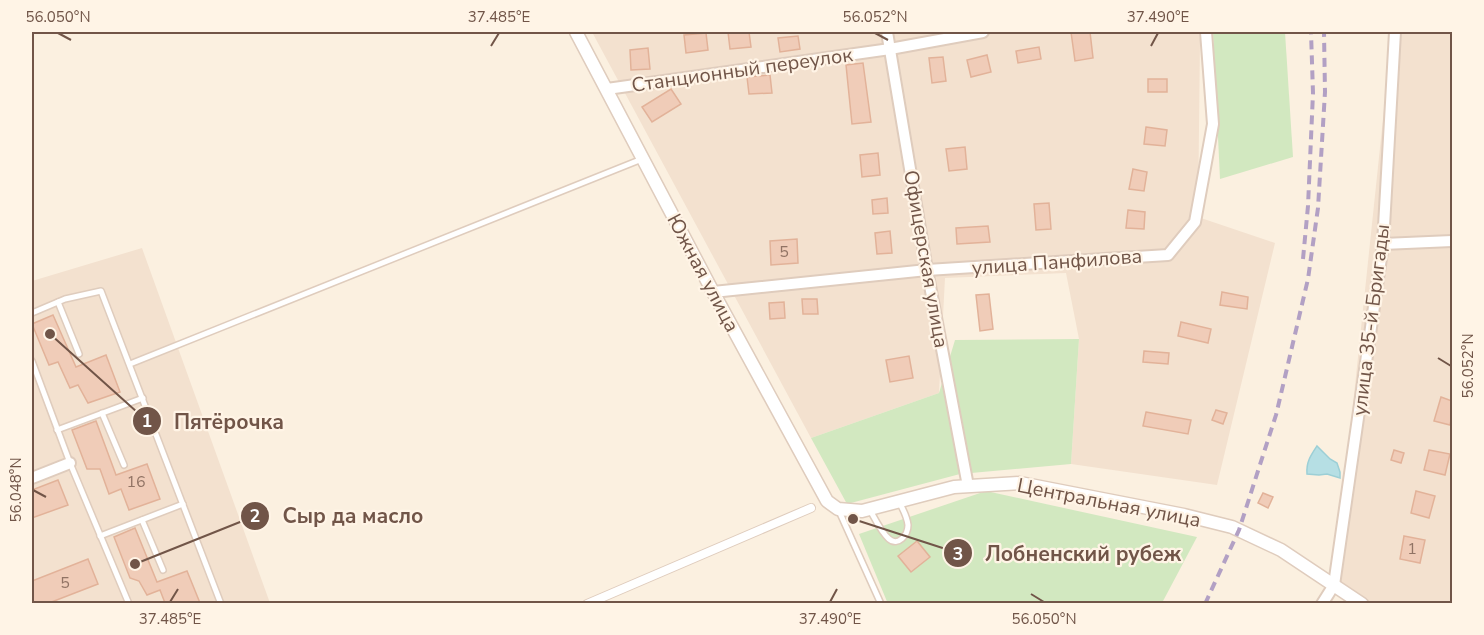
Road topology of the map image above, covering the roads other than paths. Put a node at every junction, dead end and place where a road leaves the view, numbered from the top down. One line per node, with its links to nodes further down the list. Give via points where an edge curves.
1 (576, 32): 7 (street, Южная улица)
2 (887, 32): 6 (street, Офицерская улица)
3 (983, 32): 6 (street, Станционный переулок)
4 (1206, 32): 11 (street, улица Панфилова, via 1213,124 1195,222 1168,255)
5 (1395, 32): 10 (street, улица 35-й Бригады)
6 (890, 49): 7 (street, Станционный переулок); 11 (street, Офицерская улица)
7 (607, 89): 8 (street, Южная улица)
8 (643, 159): 12 (street, Южная улица); 17 (lane)
9 (1452, 241): 10 (street)
10 (1383, 244): 33 (street, улица 35-й Бригады)
11 (927, 270): 12 (street, улица Панфилова); 24 (street, Офицерская улица)
12 (713, 292): 28 (street, Южная улица, via 827,501)
13 (58, 302): 14 (lane); 15 (lane); 17 (lane, via 101,291)
14 (32, 313)
15 (79, 354)
16 (32, 361): 20 (lane)
17 (130, 364): 18 (lane)
18 (143, 398): 19 (lane); 26 (lane)
19 (102, 413): 20 (lane); 22 (lane)
20 (57, 430): 21 (lane)
21 (70, 463): 23 (street); 31 (lane)
22 (124, 465)
23 (32, 478)
24 (968, 486): 25 (street, Центральная улица); 33 (street, Центральная улица, via 1020,483 1225,525 1281,550)
25 (898, 501): 29 (street, Центральная улица); 29 (lane, via 908,527 899,541 887,538)
26 (183, 504): 30 (lane); 35 (lane)
27 (810, 508): 36 (street)
28 (838, 509): 29 (street, Центральная улица); 37 (lane)
29 (869, 509)
30 (142, 520): 31 (lane); 32 (lane)
31 (100, 536): 34 (lane)
32 (163, 570)
33 (1334, 585): 38 (street, улица 35-й Бригады); 39 (street, Центральная улица)
34 (129, 603)
35 (221, 603)
36 (587, 603)
37 (881, 603)
38 (1322, 603)
39 (1362, 603)

